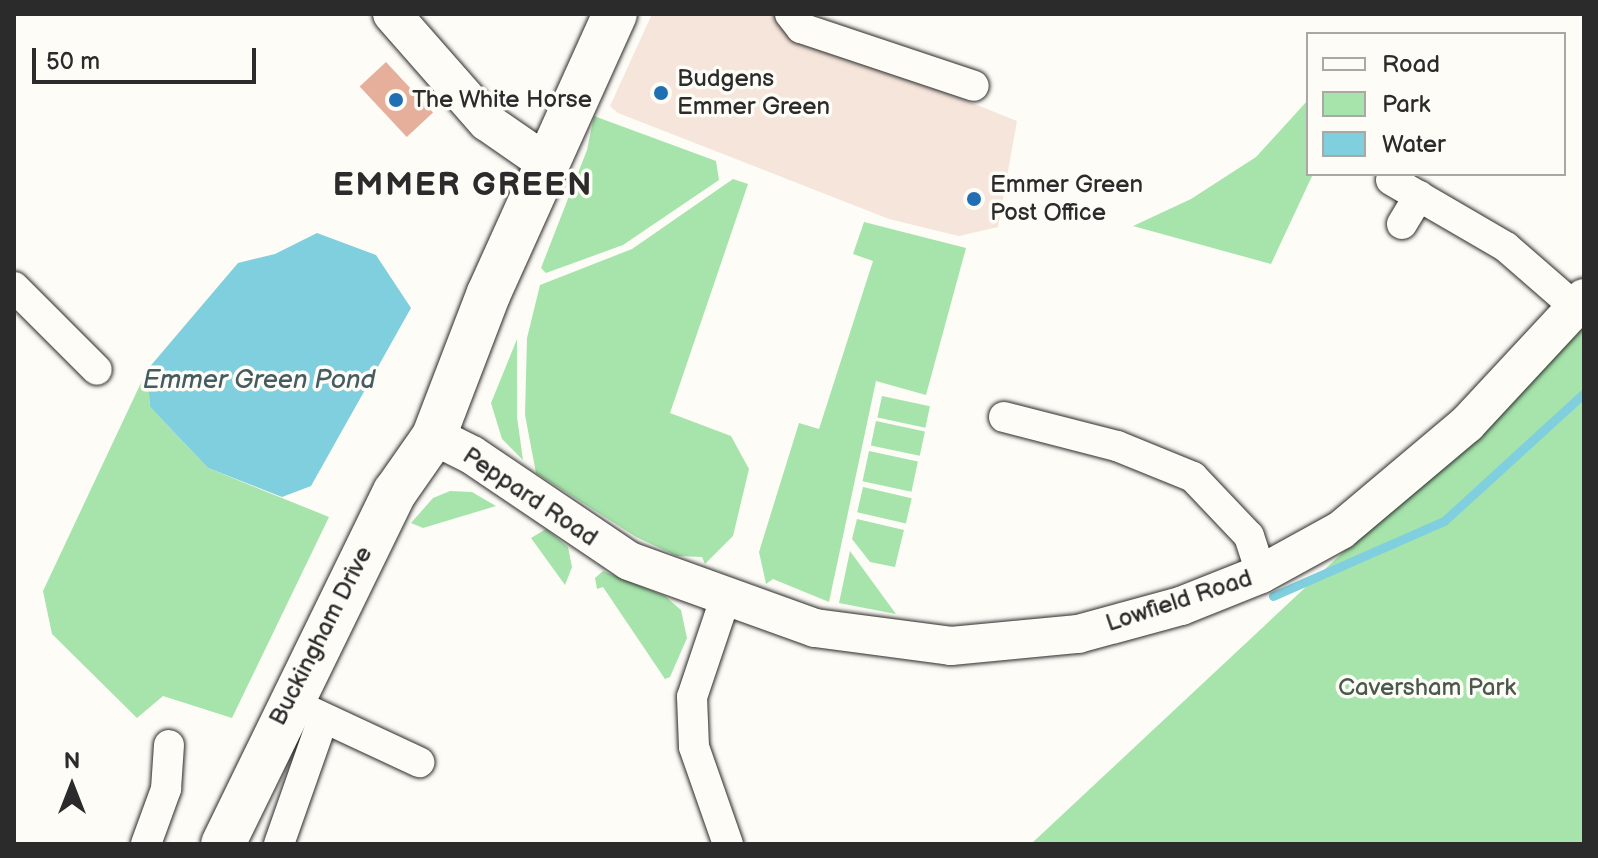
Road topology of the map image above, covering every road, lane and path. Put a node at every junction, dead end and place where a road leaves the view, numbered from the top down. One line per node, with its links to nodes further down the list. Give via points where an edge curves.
1 (392, 14): 5 (street, via 487,122)
2 (615, 14): 5 (main road, Peppard Road)
3 (790, 14): 4 (street, via 801,28)
4 (974, 86)
5 (549, 165): 13 (main road, Peppard Road)
6 (1391, 180): 7 (street)
7 (1419, 196): 8 (street); 10 (street, via 1506,247)
8 (1402, 224)
9 (14, 287): 11 (street)
10 (1580, 302): 14 (street, Lowfield Road, via 1467,424 1341,530)
11 (97, 370)
12 (1004, 417): 14 (street, via 1117,446 1193,477 1249,536)
13 (434, 436): 15 (street, Peppard Road, via 472,455 629,561); 16 (main road, Buckingham Drive, via 395,492)
14 (1261, 574): 15 (street, Lowfield Road, via 1181,606 1078,634 951,646 827,631)
15 (725, 599): 22 (street, via 692,697 694,747)
16 (305, 712): 18 (street); 20 (main road, Buckingham Drive); 21 (street)
17 (169, 745): 19 (street, via 166,789)
18 (419, 762)
19 (146, 844)
20 (223, 844)
21 (279, 844)
22 (728, 844)

